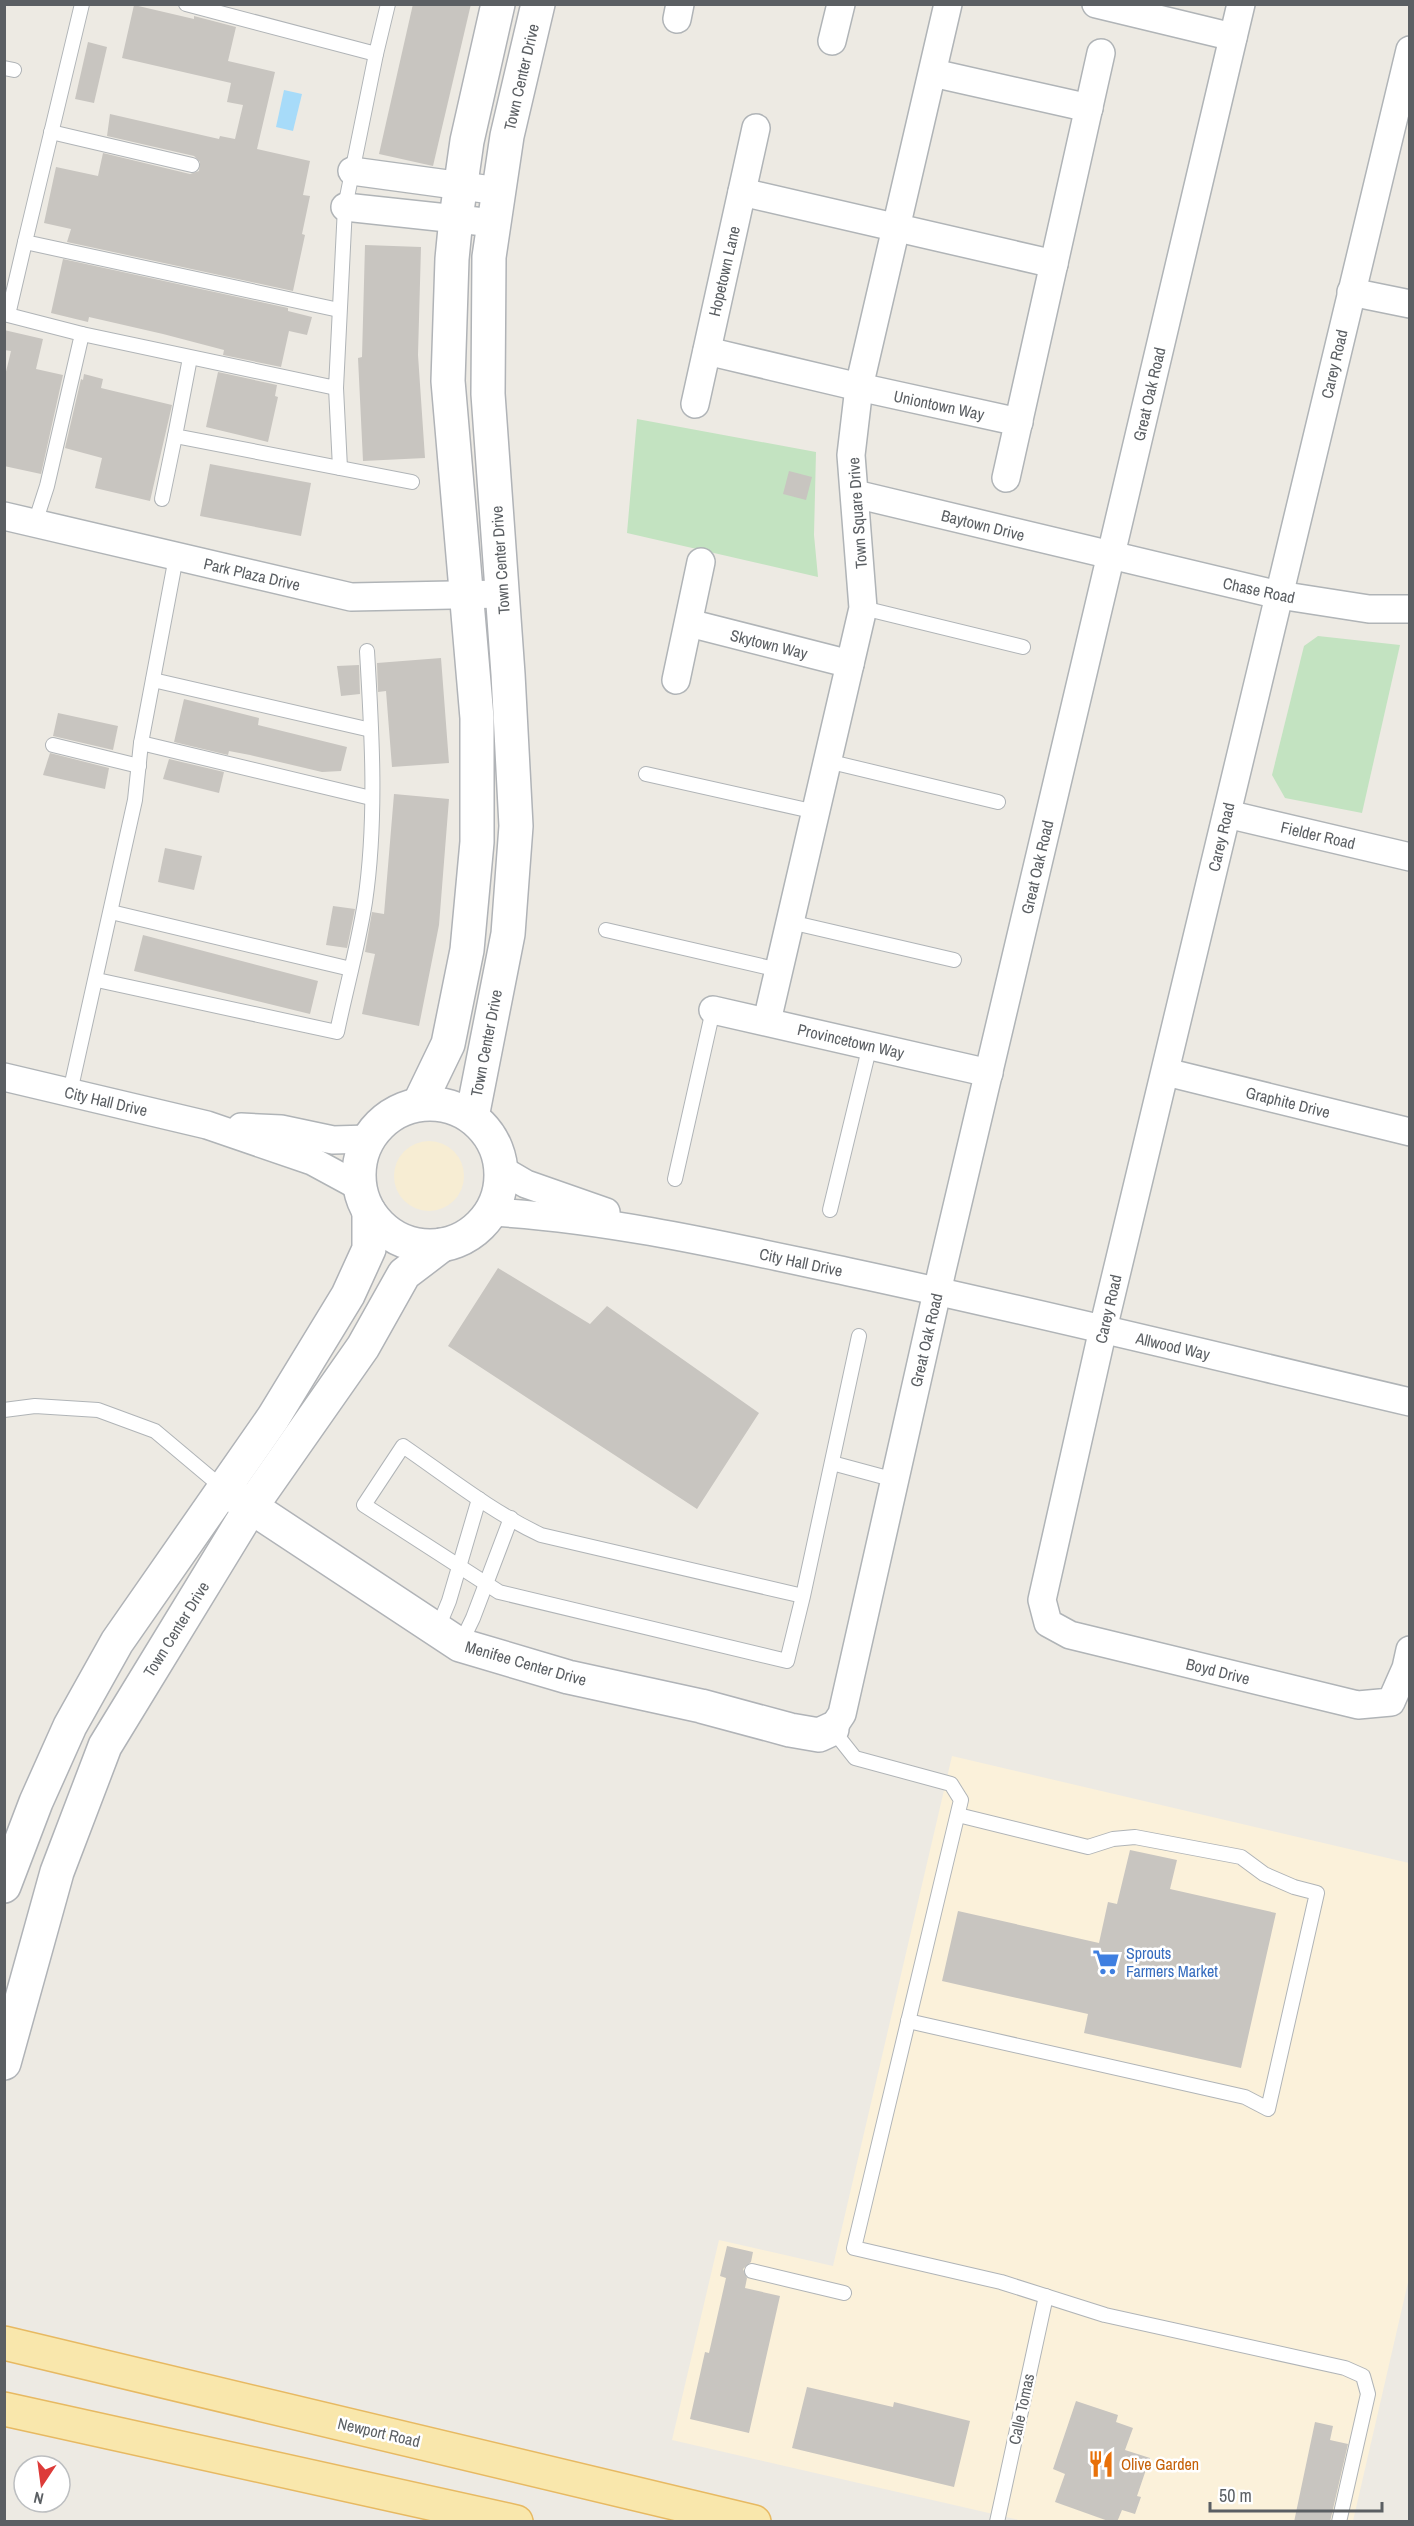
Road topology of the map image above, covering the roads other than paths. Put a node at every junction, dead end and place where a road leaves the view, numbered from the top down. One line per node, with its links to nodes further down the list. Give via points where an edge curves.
1 (82, 4): 18 (lane)
2 (186, 4): 14 (lane)
3 (388, 4): 14 (lane)
4 (498, 4): 21 (street, via 467,141)
5 (538, 4): 22 (street, Town Center Drive, via 507,136)
6 (841, 4): 11 (street)
7 (948, 4): 15 (street, Town Square Drive)
8 (1241, 4): 10 (street, Great Oak Road)
9 (1107, 6): 10 (street)
10 (1233, 37): 48 (street, Great Oak Road)
11 (832, 41)
12 (1410, 50): 30 (street, Carey Road)
13 (1101, 53): 16 (street)
14 (376, 54): 20 (lane)
15 (933, 73): 16 (street); 27 (street, Town Square Drive)
16 (1089, 108): 29 (street)
17 (756, 128): 23 (street, Hopetown Lane)
18 (51, 132): 19 (lane); 28 (lane)
19 (192, 165)
20 (352, 171): 21 (street); 24 (lane)
21 (461, 186): 22 (street); 25 (street)
22 (499, 191): 26 (street, Town Center Drive)
23 (742, 192): 27 (street); 34 (street, Hopetown Lane)
24 (345, 207): 25 (street); 32 (lane)
25 (456, 218): 26 (street); 52 (street, via 448,381)
26 (494, 223): 51 (street, Town Center Drive, via 489,257 488,394)
27 (896, 227): 29 (street); 36 (street, Town Square Drive)
28 (25, 242): 32 (lane); 33 (lane, via 8,315)
29 (1054, 264): 39 (street)
30 (1351, 292): 31 (street); 53 (street, Carey Road)
31 (1410, 304)
32 (339, 310): 37 (lane)
33 (82, 334): 35 (lane); 47 (lane)
34 (706, 351): 36 (street); 38 (street, Hopetown Lane)
35 (190, 358): 37 (lane); 40 (lane)
36 (859, 387): 39 (street, Uniontown Way); 44 (street, Town Square Drive, via 851,455)
37 (336, 388): 41 (lane)
38 (695, 404)
39 (1019, 422): 42 (street)
40 (175, 436): 41 (lane); 45 (lane)
41 (340, 468): 43 (lane)
42 (1006, 478)
43 (412, 482)
44 (855, 494): 48 (street, Baytown Drive); 54 (street, Town Square Drive)
45 (162, 499)
46 (4, 516): 47 (street, Park Plaza Drive)
47 (35, 523): 49 (street, Park Plaza Drive)
48 (1110, 556): 53 (street, Chase Road); 84 (street, Great Oak Road)
49 (176, 557): 52 (street, Park Plaza Drive, via 351,597); 60 (lane)
50 (701, 562): 56 (street)
51 (502, 594): 52 (street, Park Plaza Drive); 88 (street, Town Center Drive, via 516,826 508,934)
52 (466, 595): 87 (street, via 477,718 477,842 467,950 448,1044)
53 (1279, 595): 55 (street, Chase Road, via 1369,609); 71 (street, Carey Road)
54 (863, 608): 57 (lane); 59 (street, Town Square Drive)
55 (1410, 609)
56 (689, 623): 59 (street, Skytown Way); 61 (street)
57 (1023, 647)
58 (367, 651): 62 (lane)
59 (850, 664): 65 (street, Town Square Drive)
60 (153, 680): 62 (lane); 63 (lane)
61 (676, 680)
62 (371, 730): 68 (lane)
63 (141, 743): 66 (lane); 68 (lane)
64 (53, 745): 66 (lane)
65 (827, 761): 69 (lane); 70 (street, Town Square Drive)
66 (139, 766): 73 (lane)
67 (646, 774): 70 (lane)
68 (371, 798): 77 (lane, via 365,902)
69 (998, 802)
70 (816, 812): 74 (street, Town Square Drive)
71 (1227, 814): 72 (street, Fielder Road); 83 (street, Carey Road)
72 (1410, 856)
73 (111, 912): 77 (lane); 79 (lane)
74 (790, 922): 76 (lane); 78 (street, Town Square Drive)
75 (606, 930): 78 (lane)
76 (954, 960)
77 (351, 969): 79 (lane, via 337,1032)
78 (779, 970): 81 (street, Town Square Drive)
79 (97, 980): 86 (lane)
80 (713, 1011): 81 (street, Provincetown Way); 93 (lane)
81 (767, 1021): 82 (street, Provincetown Way)
82 (870, 1045): 84 (street, Provincetown Way); 95 (lane)
83 (1166, 1072): 90 (street, Graphite Drive); 100 (street, Carey Road)
84 (988, 1073): 99 (street, Great Oak Road)
85 (4, 1077): 86 (street, City Hall Drive)
86 (70, 1092): 89 (street, City Hall Drive)
87 (419, 1104): 88 (street, Town Center Drive, via 452,1107); 91 (street, Town Center Drive, via 390,1116)
88 (472, 1117): 92 (street, Town Center Drive, via 493,1140)
89 (207, 1125): 91 (street, City Hall Drive, via 280,1129 333,1140); 94 (street, City Hall Drive, via 312,1161)
90 (1410, 1132)
91 (369, 1139): 94 (street, Town Center Drive, via 359,1167)
92 (502, 1170): 96 (street, Town Center Drive, via 500,1192); 97 (street, City Hall Drive, via 526,1184)
93 (675, 1179)
94 (365, 1199): 98 (street, Town Center Drive, via 383,1228 400,1240); 106 (street, Town Center Drive, via 369,1249 348,1295 273,1418)
95 (830, 1210)
96 (491, 1212): 97 (street, City Hall Drive); 98 (street, Town Center Drive, via 466,1236)
97 (664, 1233): 99 (street, City Hall Drive)
98 (442, 1245): 108 (street, Town Center Drive, via 404,1274 363,1347)
99 (937, 1291): 100 (street, Allwood Way); 105 (street, Great Oak Road)
100 (1103, 1329): 102 (street, Allwood Way); 113 (street, Carey Road, via 1042,1600)
101 (859, 1336): 104 (lane)
102 (1410, 1402)
103 (4, 1410): 106 (lane, via 35,1406 98,1410 155,1431)
104 (832, 1463): 105 (lane); 112 (lane)
105 (895, 1480): 116 (street, Great Oak Road, via 842,1714)
106 (224, 1489): 108 (street, Menifee Center Drive); 117 (street, Town Center Drive, via 117,1642 69,1726)
107 (479, 1499): 109 (lane); 110 (lane); 110 (lane, via 403,1446 364,1505)
108 (251, 1508): 114 (street, Menifee Center Drive); 120 (street, Town Center Drive, via 105,1746 57,1872)
109 (510, 1518): 111 (lane); 112 (lane, via 541,1535)
110 (460, 1567): 111 (lane); 114 (lane, via 449,1601)
111 (486, 1584): 112 (lane, via 499,1592 787,1660); 114 (lane)
112 (803, 1596)
113 (1048, 1623): 115 (street, Boyd Drive, via 1070,1635 1358,1705 1391,1702)
114 (448, 1637): 116 (street, Menifee Center Drive, via 568,1677 790,1730 819,1735)
115 (1410, 1650)
116 (832, 1729): 118 (lane, via 855,1758 951,1784 961,1800)
117 (39, 1794): 119 (street, Town Center Drive); 120 (street, via 55,1825 8,1968)
118 (958, 1815): 121 (lane); 121 (lane, via 1088,1847 1135,1837 1241,1857 1264,1874 1317,1893 1268,2109 1245,2097)
119 (4, 1886)
120 (16, 2017): 122 (street, Town Center Drive)
121 (908, 2021): 125 (lane, via 854,2248)
122 (4, 2063)
123 (752, 2271): 124 (lane)
124 (844, 2293)
125 (1046, 2296): 130 (lane, Calle Tomas); 131 (lane, via 1105,2315 1345,2368 1363,2376 1368,2394)
126 (4, 2343): 129 (main road, Newport Road)
127 (4, 2409): 128 (main road)
128 (516, 2522)
129 (754, 2522)
130 (997, 2522)
131 (1339, 2522)

